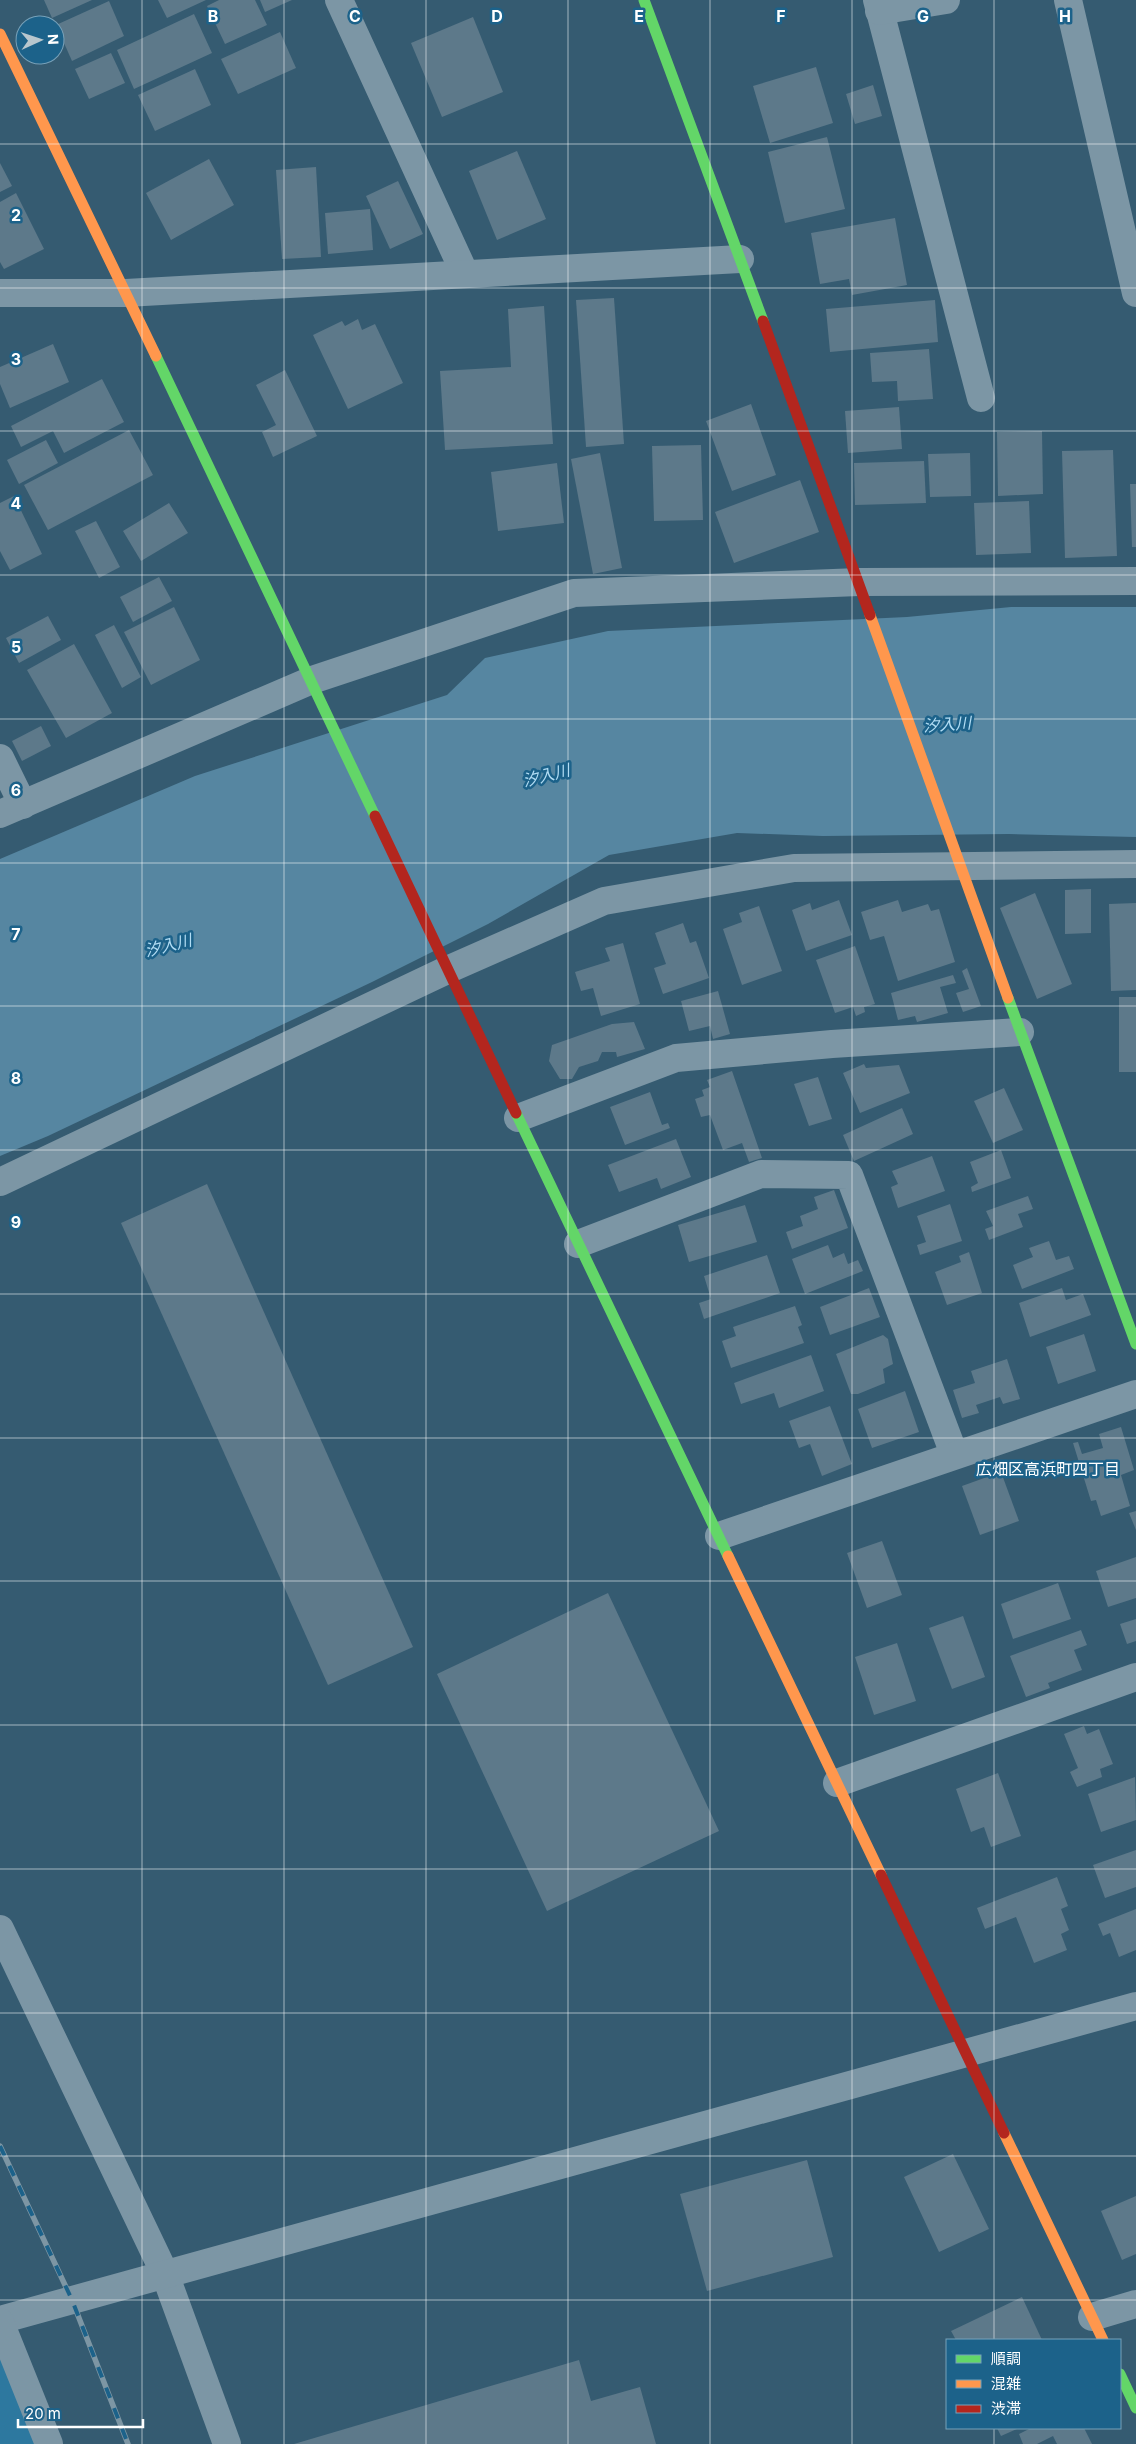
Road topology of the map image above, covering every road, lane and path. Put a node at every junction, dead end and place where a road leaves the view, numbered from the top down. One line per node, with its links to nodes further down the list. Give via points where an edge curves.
1 (339, 0): 8 (street)
2 (644, 0): 7 (street)
3 (946, 0): 5 (street)
4 (1068, 0): 11 (street)
5 (878, 5): 12 (street)
6 (0, 34): 10 (street)
7 (740, 259): 8 (street); 14 (street)
8 (465, 274): 10 (street)
9 (0, 293): 10 (street)
10 (126, 293): 15 (street)
11 (1136, 293)
12 (981, 398)
13 (1136, 580): 14 (street)
14 (859, 582): 15 (street, via 574,592); 19 (street)
15 (312, 680): 17 (street); 20 (street)
16 (0, 758): 17 (street)
17 (11, 809)
18 (1136, 864): 19 (street)
19 (959, 867): 20 (street, via 794,868 604,901); 21 (street)
20 (447, 970): 22 (street); 23 (street)
21 (1020, 1032): 22 (street, via 676,1058); 25 (street)
22 (518, 1118): 24 (street)
23 (0, 1182)
24 (578, 1244): 27 (street, via 761,1174 849,1175); 28 (street)
25 (1136, 1344)
26 (1136, 1394): 27 (street)
27 (954, 1454): 28 (street)
28 (719, 1536): 30 (street)
29 (1136, 1677): 30 (street)
30 (837, 1783): 33 (street)
31 (0, 1930): 34 (street)
32 (1136, 2006): 33 (street)
33 (966, 2053): 34 (street); 37 (street)
34 (165, 2274): 36 (street); 41 (street)
35 (1136, 2304): 37 (street)
36 (0, 2321): 40 (street)
37 (1098, 2329)
38 (1121, 2376): 39 (street)
39 (1136, 2408)
40 (49, 2444)
41 (227, 2444)

